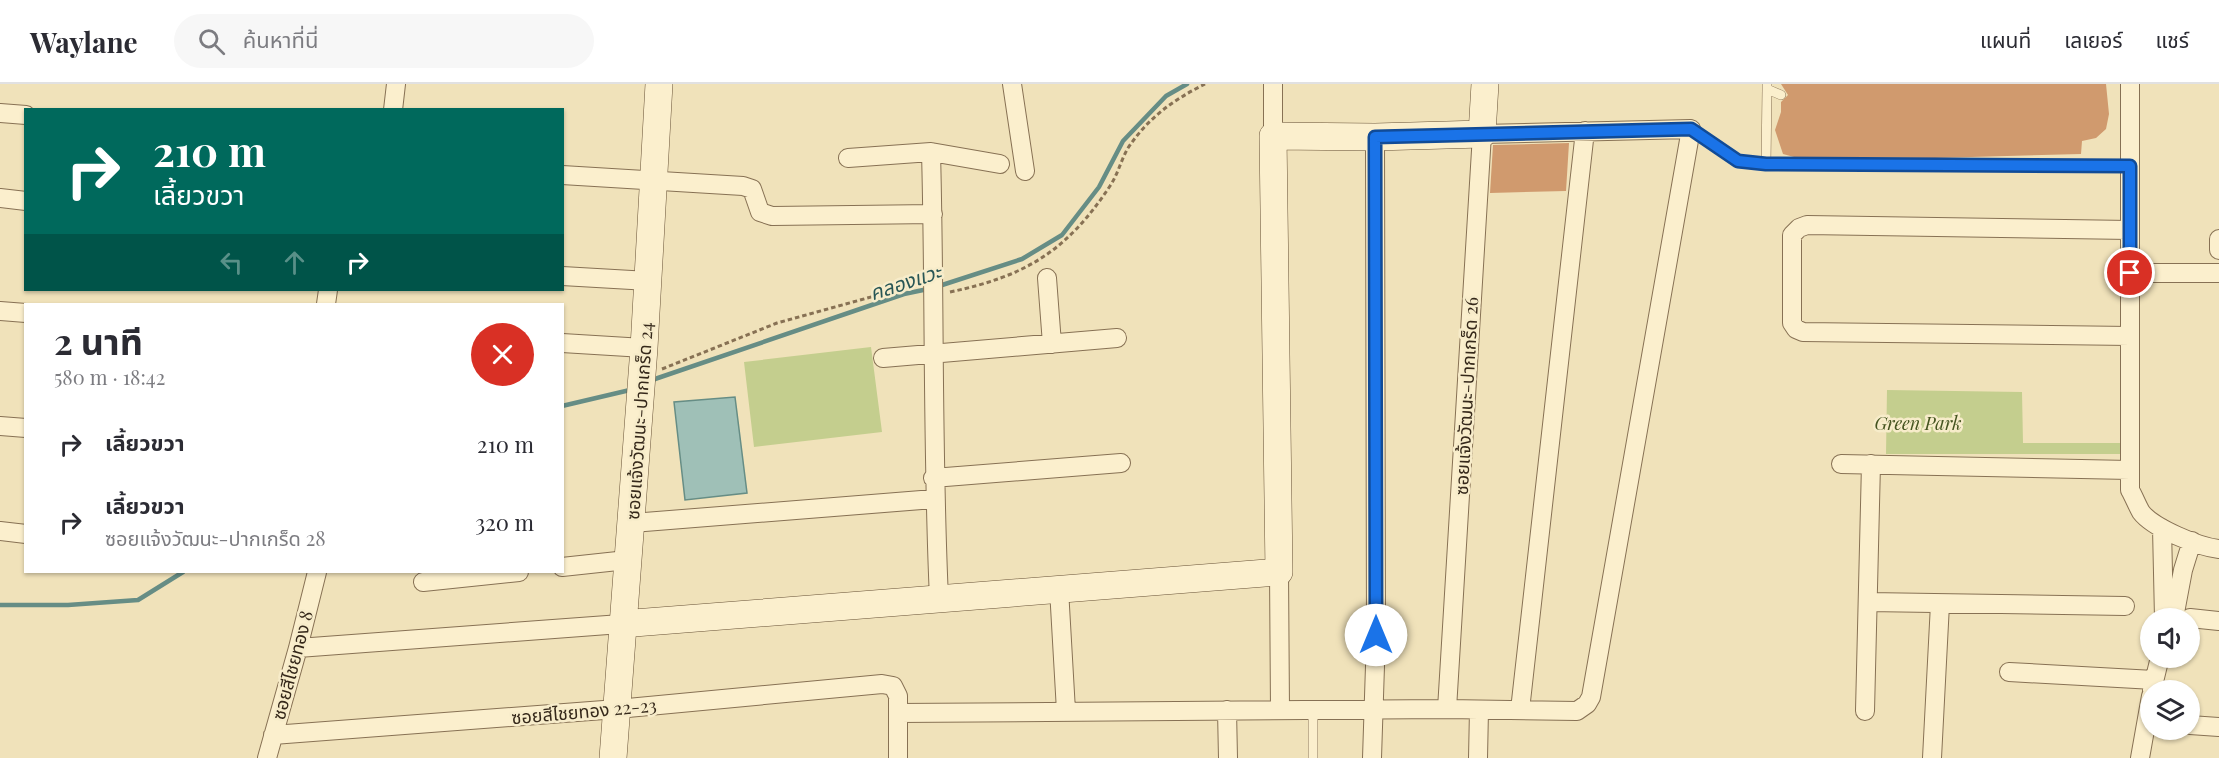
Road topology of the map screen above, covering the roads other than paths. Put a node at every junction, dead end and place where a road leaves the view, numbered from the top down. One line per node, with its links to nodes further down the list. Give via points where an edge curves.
1 (396, 84): 9 (street)
2 (659, 84): 24 (street, ซอยแจ้งวัฒนะ-ปากเกร็ด 24)
3 (1012, 84): 22 (street)
4 (1273, 84): 15 (street)
5 (1485, 84): 14 (street, ซอยแจ้งวัฒนะ-ปากเกร็ด 26)
6 (2130, 84): 21 (street)
7 (1767, 86): 8 (lane); 20 (lane)
8 (1781, 95)
9 (393, 108)
10 (0, 113): 11 (street)
11 (24, 115)
12 (1691, 129): 13 (street); 20 (lane, via 1738,161); 85 (street, via 1591,697 1577,711)
13 (1585, 130): 14 (street); 85 (street)
14 (1482, 134): 16 (street); 80 (street, ซอยแจ้งวัฒนะ-ปากเกร็ด 26)
15 (1274, 136): 16 (street); 61 (street)
16 (1375, 137): 79 (street)
17 (931, 152): 18 (street); 19 (street); 27 (street)
18 (848, 158)
19 (1000, 164)
20 (1766, 164): 21 (lane)
21 (2130, 166): 28 (street)
22 (1025, 171)
23 (564, 175): 24 (street)
24 (654, 182): 27 (street, via 743,186 752,189 760,212 772,216); 35 (street, ซอยแจ้งวัฒนะ-ปากเกร็ด 24)
25 (0, 198): 26 (street)
26 (24, 201)
27 (933, 214): 43 (street)
28 (2130, 230): 31 (street); 38 (street, via 1807,225 1792,235 1792,322 1803,332)
29 (2219, 239): 30 (street)
30 (2219, 250)
31 (2130, 273): 32 (street); 38 (street)
32 (2219, 273)
33 (564, 276): 35 (street)
34 (1047, 278): 41 (street)
35 (649, 281): 42 (street, ซอยแจ้งวัฒนะ-ปากเกร็ด 24)
36 (0, 311): 37 (street)
37 (24, 313)
38 (2130, 336): 50 (street)
39 (1117, 338): 41 (street)
40 (564, 343): 42 (street)
41 (1052, 344): 43 (street)
42 (644, 348): 53 (street, ซอยแจ้งวัฒนะ-ปากเกร็ด 24)
43 (935, 353): 44 (street); 51 (street)
44 (883, 358)
45 (0, 426): 46 (street)
46 (24, 428)
47 (1120, 463): 51 (street)
48 (1841, 464): 49 (street)
49 (1871, 464): 50 (street); 67 (street)
50 (2130, 470): 54 (street, via 2130,490 2142,513)
51 (933, 478): 52 (street)
52 (934, 499): 53 (street); 66 (street)
53 (632, 523): 59 (street, ซอยแจ้งวัฒนะ-ปากเกร็ด 24)
54 (2162, 528): 57 (street); 70 (street)
55 (0, 531): 56 (street)
56 (24, 534)
57 (2192, 541): 58 (street); 71 (street, via 2183,570)
58 (2219, 549)
59 (627, 560): 60 (street); 74 (street, ซอยแจ้งวัฒนะ-ปากเกร็ด 24)
60 (564, 567)
61 (1279, 572): 65 (street); 82 (street)
62 (317, 573): 75 (street, ซอยสีไชยทอง 8)
63 (509, 573): 64 (street)
64 (423, 582)
65 (1059, 589): 66 (street); 86 (street)
66 (939, 598): 74 (street)
67 (1868, 602): 68 (street); 87 (street)
68 (1940, 604): 69 (street); 100 (street)
69 (2125, 606)
70 (2176, 608)
71 (2179, 608)
72 (2200, 620): 73 (street)
73 (2219, 621)
74 (621, 624): 75 (street); 78 (street, ซอยแจ้งวัฒนะ-ปากเกร็ด 24)
75 (298, 648): 91 (street, ซอยสีไชยทอง 8)
76 (2009, 672): 77 (street)
77 (2140, 688)
78 (617, 709): 88 (street, ซอยสีไชยทอง 22-23, via 882,684 894,687); 91 (street, ซอยสีไชยทอง 22-23); 94 (street, ซอยแจ้งวัฒนะ-ปากเกร็ด 24)
79 (1373, 709): 80 (street); 83 (street); 98 (street)
80 (1447, 709): 84 (street)
81 (1227, 710): 82 (street); 86 (street); 96 (street)
82 (1280, 710): 83 (street)
83 (1313, 710): 97 (lane)
84 (1479, 710): 85 (street); 99 (street)
85 (1520, 710)
86 (1066, 711): 88 (street)
87 (1865, 711)
88 (898, 713): 95 (street)
89 (2200, 725): 90 (street)
90 (2219, 727)
91 (273, 735): 93 (street, ซอยสีไชยทอง 8)
92 (2144, 740): 101 (street)
93 (267, 758)
94 (613, 758)
95 (898, 758)
96 (1228, 758)
97 (1313, 758)
98 (1372, 758)
99 (1478, 758)
100 (1932, 758)
101 (2140, 758)

